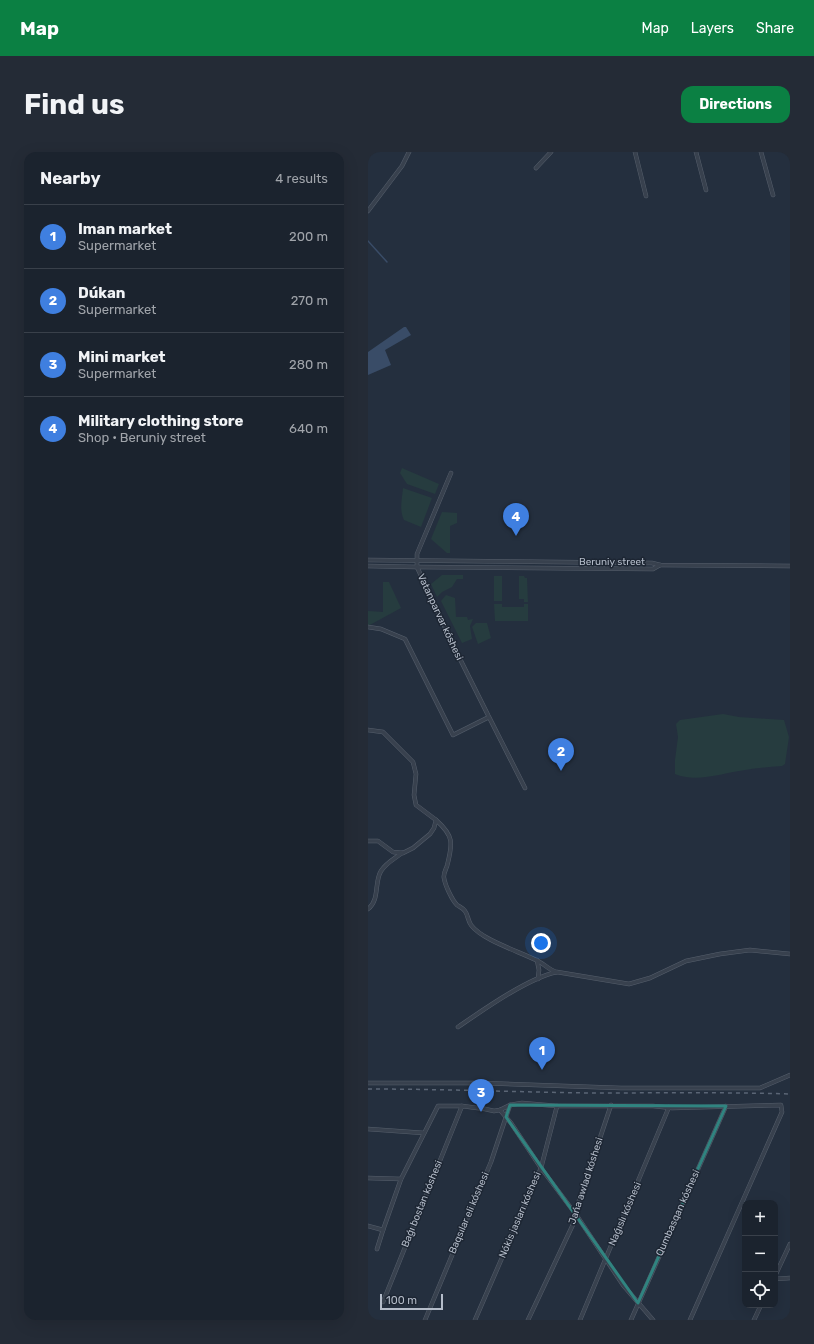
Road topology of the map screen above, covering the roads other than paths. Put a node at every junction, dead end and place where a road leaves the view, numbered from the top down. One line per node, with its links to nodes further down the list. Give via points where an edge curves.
1 (409, 152): 10 (street, via 402,166)
2 (551, 152): 6 (street)
3 (636, 152): 9 (street)
4 (696, 152): 7 (street)
5 (761, 152): 8 (street)
6 (536, 168)
7 (706, 190)
8 (773, 195)
9 (646, 196)
10 (368, 211)
11 (451, 473): 13 (street, Vatanparvar kóshesi, via 417,554)
12 (368, 560): 13 (street, Beruniy street)
13 (417, 561): 14 (street, Beruniy street); 18 (street, Vatanparvar kóshesi)
14 (585, 562): 15 (street, Beruniy street); 19 (street)
15 (660, 565): 17 (street); 19 (street, Beruniy street, via 653,569)
16 (368, 566): 18 (street, Beruniy street)
17 (790, 566)
18 (417, 567): 19 (street, Beruniy street); 21 (street, Vatanparvar kóshesi)
19 (585, 568)
20 (368, 627): 21 (street, via 381,629 405,639 453,735)
21 (489, 716): 23 (street, Vatanparvar kóshesi)
22 (368, 730): 24 (street, via 384,732 413,762 416,774 416,805)
23 (525, 788)
24 (436, 820): 26 (street, via 430,834); 29 (street, via 450,836 450,856 444,877 450,895 465,911 470,924 496,943)
25 (368, 841): 26 (street, via 378,841 393,852)
26 (403, 853): 27 (street, via 389,862 380,873 372,906)
27 (368, 909)
28 (790, 954): 30 (street, via 750,950 720,954 686,961 650,978 629,984)
29 (537, 960): 30 (street); 31 (street)
30 (557, 972): 31 (street)
31 (538, 979): 32 (street, via 479,1012)
32 (458, 1027)
33 (790, 1076): 34 (street, via 760,1088 621,1088 478,1083)
34 (368, 1084)
35 (510, 1105): 38 (street, via 522,1103); 41 (street); 42 (street, Baqsılar eli kóshesi)
36 (611, 1105): 38 (street); 40 (street); 48 (street, Jańa awlad kóshesi, via 577,1207)
37 (462, 1106): 41 (street); 44 (street, via 438,1106); 57 (street, Baǵı bostan kóshesi)
38 (557, 1106): 45 (street, Nókis jasları kóshesi)
39 (726, 1106): 40 (street); 58 (street, Qumbasqan kóshesi); 66 (street, via 781,1105 782,1112)
40 (669, 1107): 53 (street, Naǵıslı kóshesi)
41 (500, 1110): 42 (street)
42 (506, 1117): 45 (street); 60 (street, Baqsılar eli kóshesi, via 491,1162)
43 (368, 1129): 44 (street)
44 (424, 1133): 47 (street)
45 (540, 1168): 48 (street); 61 (street, Nókis jasları kóshesi)
46 (368, 1178): 47 (street)
47 (401, 1179): 50 (street)
48 (577, 1216): 53 (street); 62 (street, Jańa awlad kóshesi)
49 (368, 1226): 50 (street)
50 (382, 1230): 52 (street)
51 (790, 1244): 54 (street)
52 (377, 1249)
53 (606, 1259): 58 (street); 63 (street, Naǵıslı kóshesi)
54 (777, 1272)
55 (778, 1277): 56 (street)
56 (790, 1278)
57 (383, 1302)
58 (638, 1303): 64 (street, Qumbasqan kóshesi); 65 (street)
59 (760, 1308): 67 (street)
60 (425, 1320)
61 (474, 1320)
62 (528, 1320)
63 (580, 1320)
64 (631, 1320)
65 (653, 1320)
66 (690, 1320)
67 (754, 1320)

